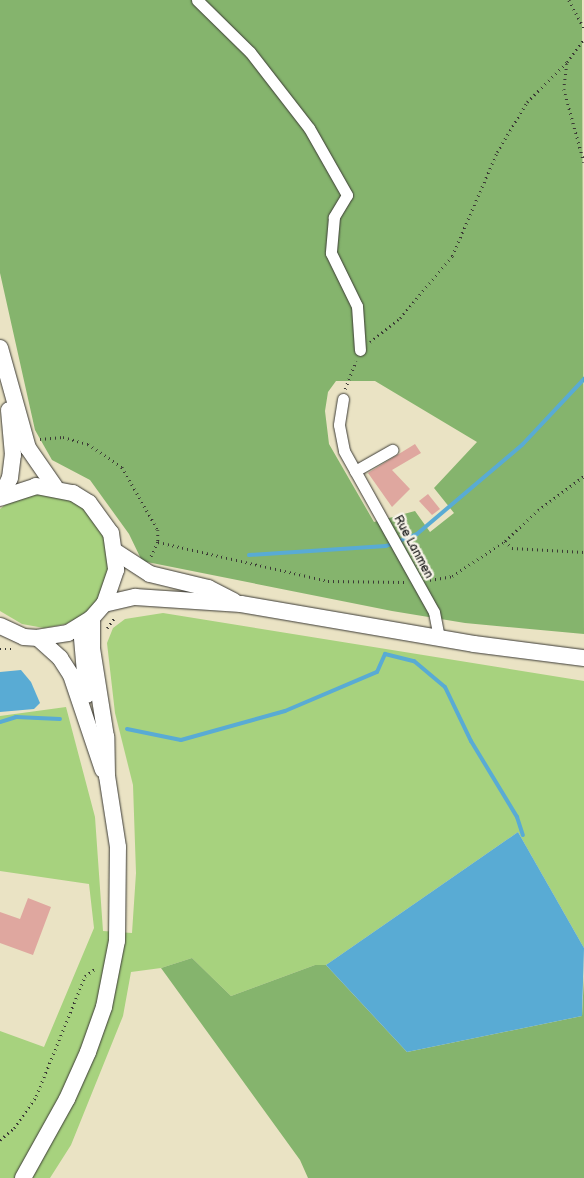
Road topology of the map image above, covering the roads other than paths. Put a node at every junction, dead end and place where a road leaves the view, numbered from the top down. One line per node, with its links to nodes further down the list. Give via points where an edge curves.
1 (197, 0): 3 (street, via 250,52 309,128 347,195 334,217 331,253 358,306)
2 (0, 348): 4 (main road)
3 (360, 350)
4 (6, 378): 8 (main road, via 28,448); 9 (main road, via 13,455 10,478)
5 (343, 399): 7 (street, Rue Lanmen, via 338,425 344,451)
6 (392, 450): 7 (street)
7 (355, 471): 16 (street, Rue Lanmen, via 434,612)
8 (54, 487): 9 (main road, via 36,486); 10 (main road, via 88,503 111,533)
9 (0, 497)
10 (116, 552): 11 (main road, via 116,570); 12 (main road, via 150,574 208,588)
11 (104, 604): 12 (main road, via 135,597); 13 (main road)
12 (240, 604): 16 (main road)
13 (86, 623): 15 (main road, via 68,634); 18 (main road, via 107,754)
14 (3, 631): 15 (main road)
15 (38, 638): 18 (main road, via 60,658 71,675)
16 (438, 638): 17 (main road)
17 (584, 658)
18 (107, 776): 19 (main road, via 118,840 120,876 120,909 112,970 88,1052 52,1129)
19 (23, 1178)

